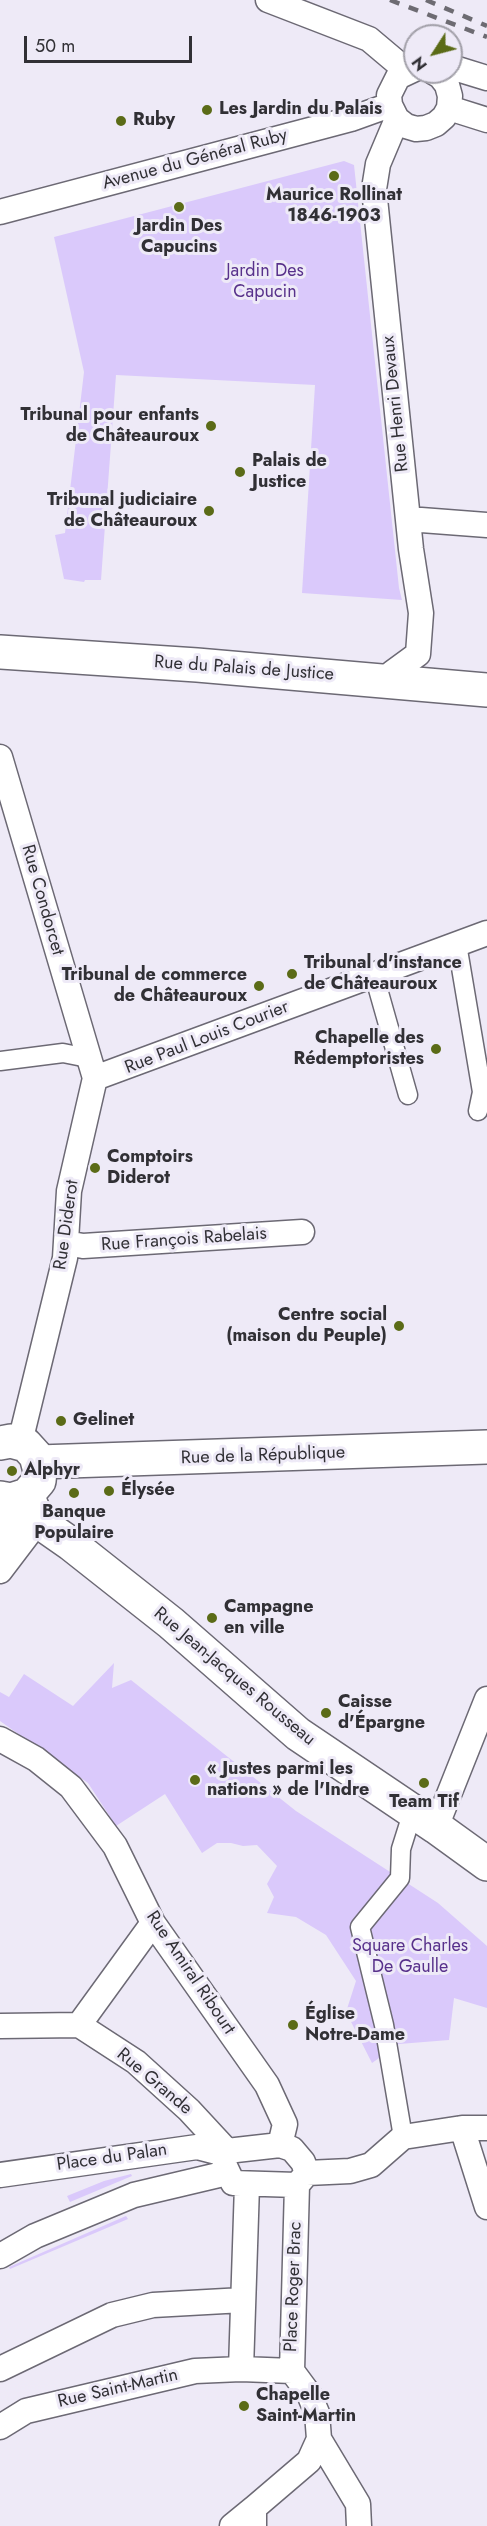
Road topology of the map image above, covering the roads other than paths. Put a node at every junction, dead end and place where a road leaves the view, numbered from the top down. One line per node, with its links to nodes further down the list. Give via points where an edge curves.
1 (268, 0): 2 (street, via 369,39)
2 (403, 64)
3 (463, 71): 5 (street)
4 (403, 76): 8 (street, Rue Henri Devaux, via 392,85)
5 (487, 78)
6 (446, 84): 7 (street)
7 (449, 108): 8 (street, via 444,117 426,128 416,129 406,126); 9 (street)
8 (394, 112): 10 (street, Avenue du Général Ruby, via 351,119); 11 (street, Rue Henri Devaux, via 374,189)
9 (487, 120)
10 (0, 212)
11 (408, 519): 12 (street); 14 (street, Rue Henri Devaux, via 421,613 418,654 393,673)
12 (487, 525)
13 (0, 652): 14 (main road, Rue du Palais de Justice)
14 (392, 680): 15 (main road, Rue du Palais de Justice)
15 (487, 690)
16 (0, 757): 17 (street, Rue Condorcet)
17 (10, 827): 22 (street, Rue Condorcet)
18 (487, 933): 19 (street, Rue Paul Louis Courier)
19 (457, 944): 20 (street, Rue Paul Louis Courier); 24 (street, via 482,1092)
20 (374, 975): 22 (street, Rue Paul Louis Courier); 23 (street)
21 (0, 1061): 22 (street, via 63,1053)
22 (92, 1068): 26 (street, Rue Diderot, via 69,1191)
23 (408, 1095)
24 (478, 1111)
25 (302, 1232): 26 (street, Rue François Rabelais, via 83,1246)
26 (66, 1243): 28 (street, Rue Diderot)
27 (487, 1447): 28 (main road, Rue de la République)
28 (20, 1449): 29 (main road, via 39,1481)
29 (22, 1507): 30 (street); 30 (street, via 12,1523); 33 (main road, Rue Jean-Jacques Rousseau, via 185,1635 298,1734)
30 (4, 1565)
31 (487, 1699): 33 (street)
32 (0, 1739): 35 (street, Rue Amiral Ribourt, via 71,1787 115,1846)
33 (425, 1819): 34 (main road, Rue Jean-Jacques Rousseau); 40 (street, via 401,1849 400,1878 360,1928 384,2025)
34 (487, 1864)
35 (153, 1923): 36 (street); 41 (street, Rue Amiral Ribourt, via 267,2085 285,2124)
36 (79, 2025): 37 (street); 42 (street, Rue Grande, via 136,2062 189,2110)
37 (0, 2026)
38 (462, 2128): 39 (street); 40 (street); 45 (street)
39 (487, 2128)
40 (403, 2137): 44 (street, via 371,2165)
41 (280, 2145): 42 (street); 44 (street, via 298,2154)
42 (231, 2166): 43 (street, Place du Palan, via 197,2147); 44 (street); 46 (street, via 134,2195 35,2236); 47 (street)
43 (0, 2175)
44 (302, 2179): 50 (street, Place Roger Brac)
45 (487, 2207)
46 (0, 2256)
47 (243, 2300): 48 (street, via 153,2305 112,2315); 49 (street)
48 (0, 2369)
49 (241, 2369): 50 (street, Place Roger Brac); 51 (street, Rue Saint-Martin, via 195,2371 26,2411)
50 (292, 2371): 52 (street, via 317,2413)
51 (0, 2427)
52 (320, 2439): 53 (street, via 309,2461); 55 (street, via 358,2504)
53 (254, 2517): 54 (street)
54 (232, 2526)
55 (359, 2526)

